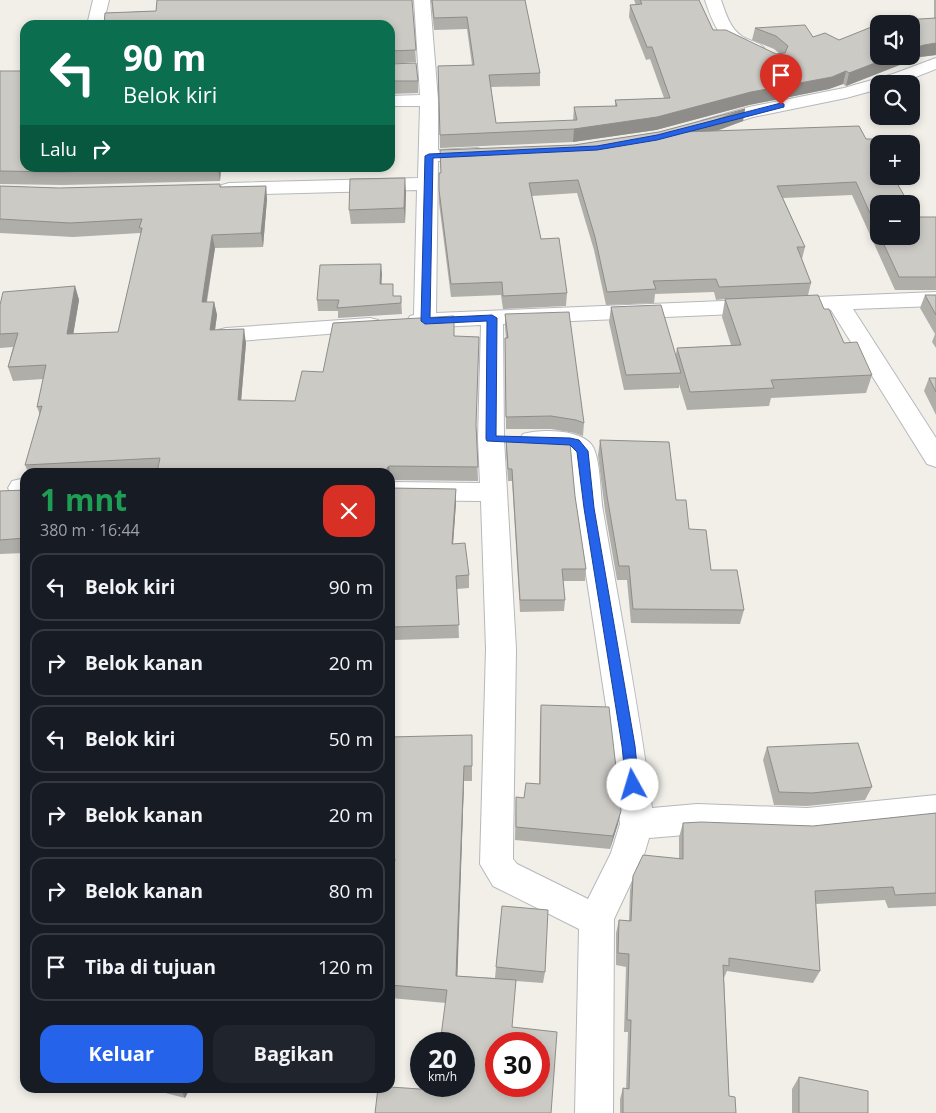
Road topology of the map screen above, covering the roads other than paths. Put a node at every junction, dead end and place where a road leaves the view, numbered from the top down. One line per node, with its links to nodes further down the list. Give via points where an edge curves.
1 (102, 0): 4 (street)
2 (422, 0): 7 (street, via 418,69)
3 (713, 0): 5 (street, via 725,32 731,38)
4 (96, 20)
5 (769, 53)
6 (936, 62): 9 (street, via 899,78 846,93 749,112)
7 (429, 100): 8 (street); 11 (street)
8 (395, 101)
9 (686, 130)
10 (496, 154): 11 (street)
11 (429, 156): 12 (street)
12 (428, 184): 13 (street); 17 (street)
13 (211, 190)
14 (936, 299): 15 (street)
15 (837, 302): 16 (street); 20 (street)
16 (492, 318): 17 (street); 19 (street)
17 (425, 321): 18 (street)
18 (226, 335)
19 (491, 439): 22 (street); 24 (street, via 570,441 583,451)
20 (936, 458)
21 (395, 491): 22 (street)
22 (494, 492): 25 (street, via 501,649 497,864 505,875)
23 (936, 809): 24 (street, via 807,823 697,819)
24 (637, 824): 25 (street, via 627,854)
25 (596, 918): 26 (street)
26 (594, 1113)

